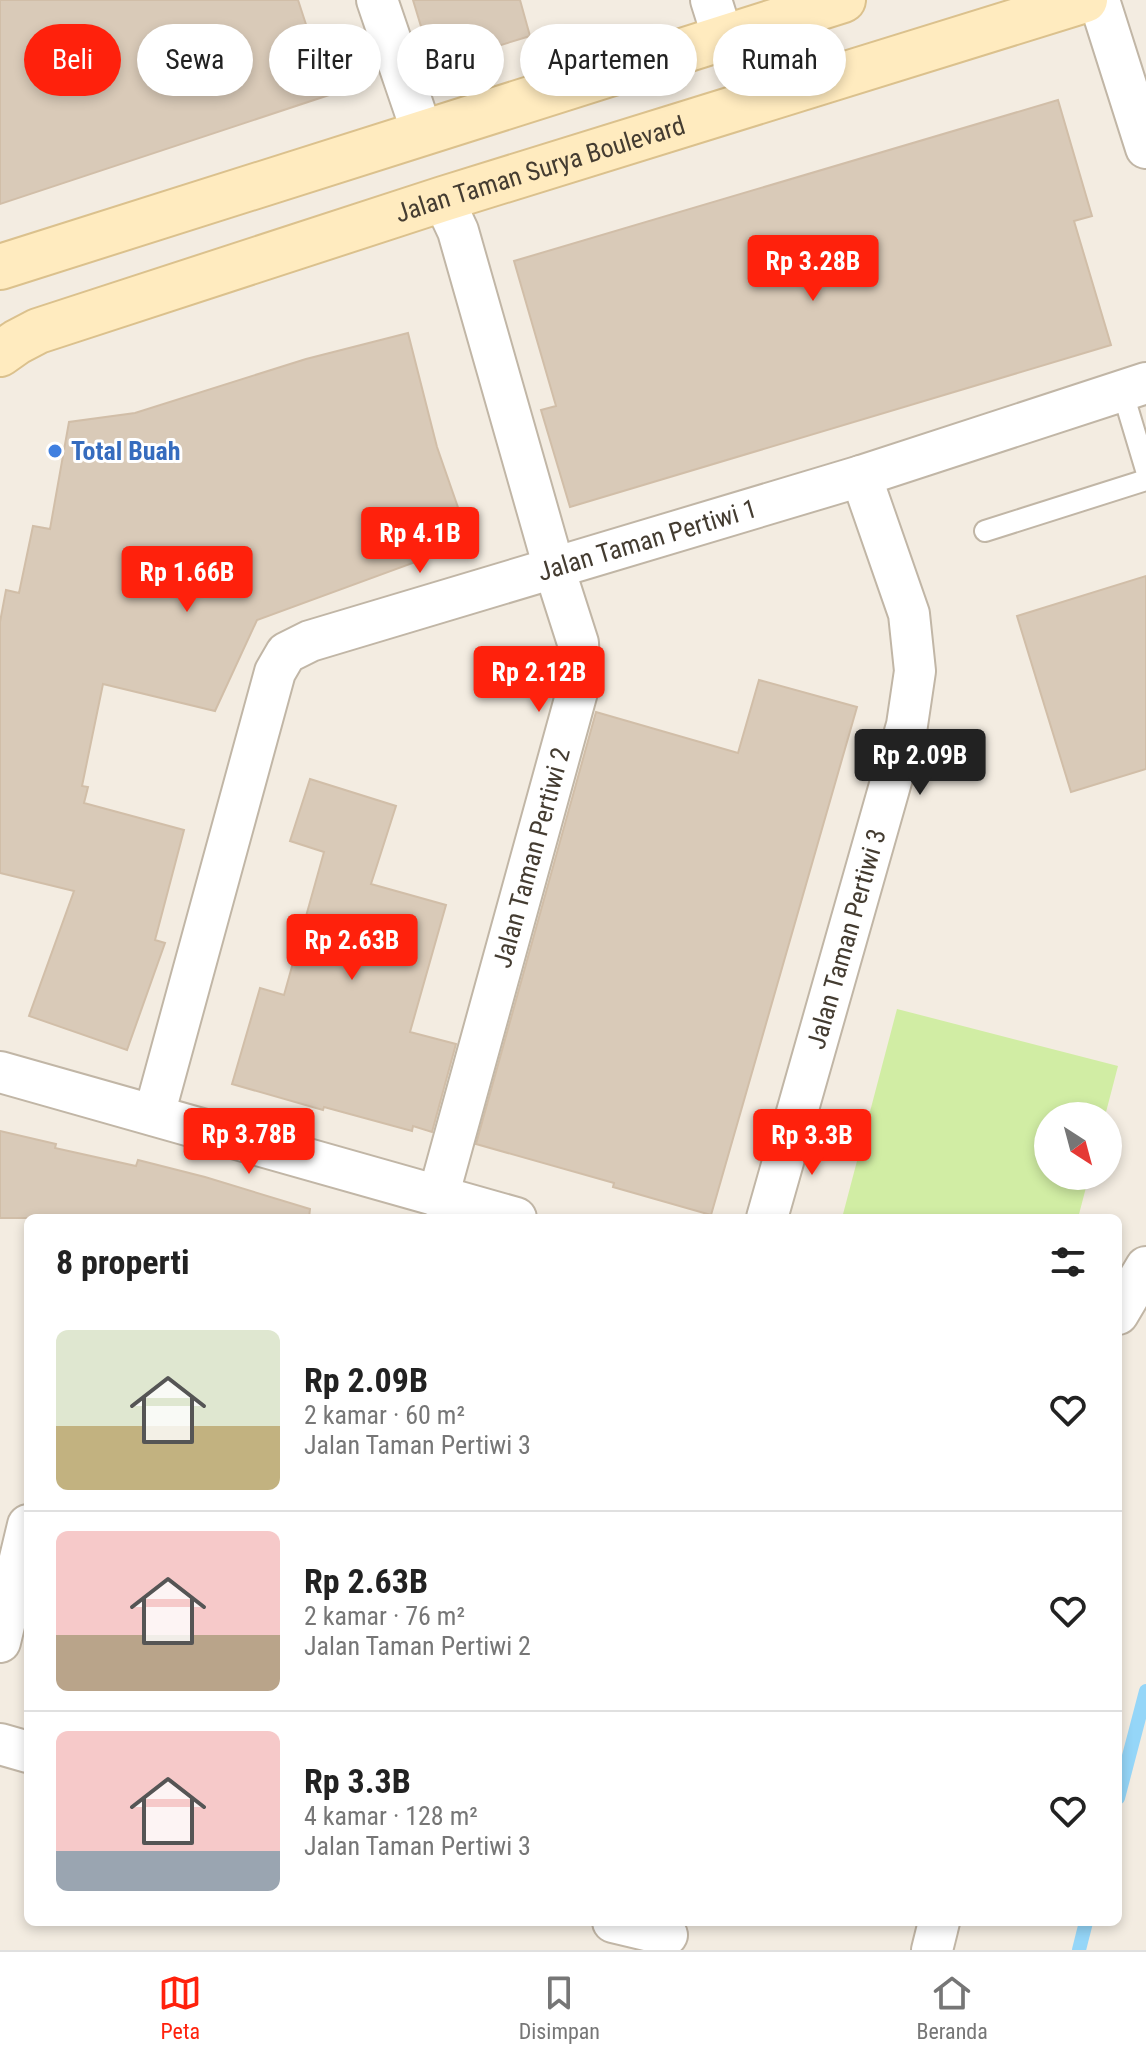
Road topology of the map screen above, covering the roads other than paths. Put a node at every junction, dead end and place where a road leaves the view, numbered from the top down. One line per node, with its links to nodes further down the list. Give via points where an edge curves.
1 (377, 0): 6 (street)
2 (843, 0): 5 (street)
3 (1085, 0): 8 (street, Jalan Taman Surya Boulevard)
4 (1099, 0): 7 (street)
5 (717, 19): 6 (street)
6 (422, 132): 9 (street)
7 (1146, 148)
8 (443, 199): 10 (street, Jalan Taman Surya Boulevard, via 38,331); 16 (street, Jalan Taman Pertiwi 2, via 458,231)
9 (0, 267)
10 (0, 354)
11 (1139, 387): 12 (lane); 13 (street, Jalan Taman Pertiwi 1)
12 (1146, 470)
13 (861, 476): 16 (street, Jalan Taman Pertiwi 1); 21 (street, Jalan Taman Pertiwi 3, via 909,614 915,671 907,725)
14 (1146, 480): 15 (lane)
15 (985, 531)
16 (554, 568): 18 (street, Jalan Taman Pertiwi 1, via 310,641 286,653 275,672); 19 (street, Jalan Taman Pertiwi 2, via 578,643 580,681)
17 (0, 1072): 18 (street)
18 (154, 1115): 19 (street)
19 (438, 1197): 20 (street)
20 (501, 1214)
21 (768, 1214)
22 (1146, 1267): 23 (street)
23 (1122, 1307)
24 (24, 1542): 25 (street)
25 (0, 1642)
26 (0, 1744): 27 (street)
27 (24, 1751)
28 (630, 1926): 30 (street)
29 (938, 1926): 31 (street)
30 (667, 1935)
31 (932, 1950)

